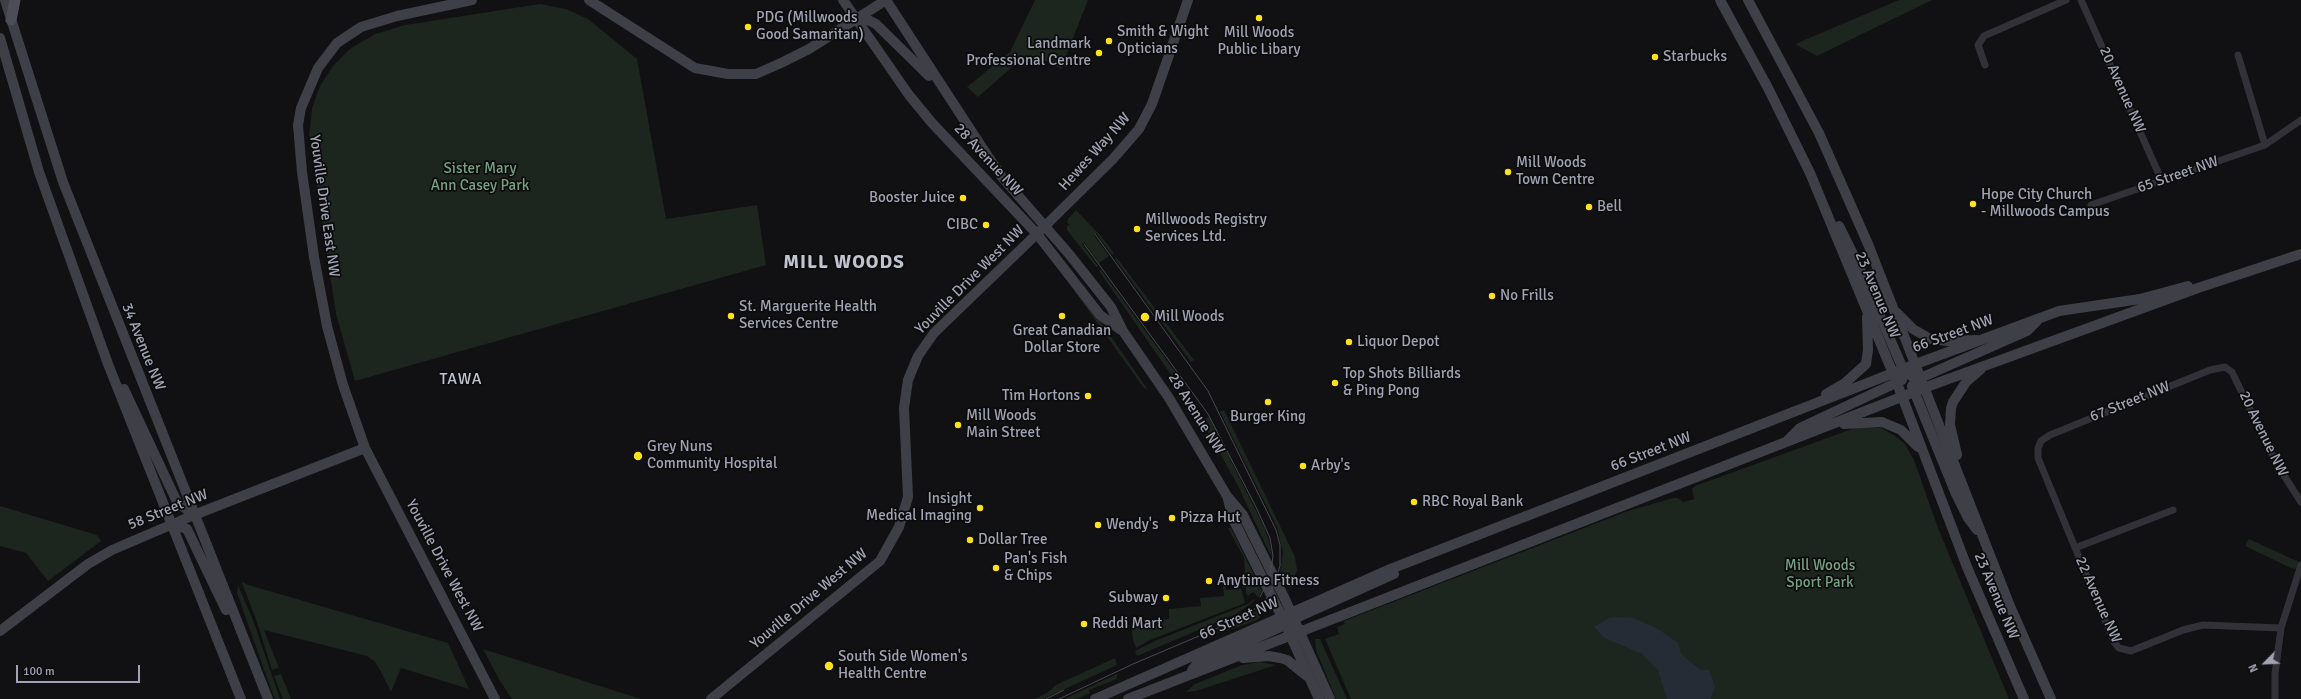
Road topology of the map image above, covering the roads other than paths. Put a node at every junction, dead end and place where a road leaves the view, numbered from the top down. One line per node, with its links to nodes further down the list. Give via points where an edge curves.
1 (5, 0): 14 (main road, 34 Avenue NW)
2 (15, 0): 14 (main road)
3 (472, 0): 12 (main road, Youville Drive East NW)
4 (589, 0): 13 (main road, via 695,68 728,74 756,74 781,63 809,49)
5 (842, 0): 13 (main road, 28 Avenue NW)
6 (886, 0): 13 (main road); 18 (main road, 28 Avenue NW)
7 (1188, 0): 24 (main road, Hewes Way NW, via 1143,122 1113,159)
8 (1720, 0): 21 (main road, 23 Avenue NW)
9 (1748, 0): 29 (main road, 23 Avenue NW, via 1819,133)
10 (2066, 0): 17 (street, via 1980,39 1978,45)
11 (2081, 0): 22 (street, 20 Avenue NW)
12 (440, 4): 43 (main road, Youville Drive East NW, via 360,27 337,43 318,68 301,108 298,125 314,257 327,326 343,385)
13 (855, 18): 18 (main road, via 866,19 876,24); 25 (main road, 28 Avenue NW, via 904,88 932,122)
14 (11, 20): 48 (main road, 34 Avenue NW, via 63,182)
15 (0, 38): 33 (main road, via 39,172)
16 (2238, 55): 20 (street)
17 (1985, 65)
18 (946, 92): 24 (main road, 28 Avenue NW, via 1002,177)
19 (2301, 120): 20 (street, 65 Street NW)
20 (2265, 145): 22 (street, 65 Street NW)
21 (1810, 173): 28 (main road, 23 Avenue NW); 37 (main road, via 1855,258)
22 (2162, 181): 23 (street, 65 Street NW)
23 (2091, 205)
24 (1045, 226): 25 (main road, Youville Drive West NW); 31 (main road, 28 Avenue NW, via 1111,307)
25 (1037, 234): 31 (main road, 28 Avenue NW, via 1100,315); 62 (main road, Youville Drive West NW, via 934,333 918,356 908,380 904,408 908,497 899,527 880,561)
26 (2301, 254): 27 (main road, 66 Street NW)
27 (2231, 277): 30 (main road, 66 Street NW, via 2140,298 2059,311); 35 (main road, 66 Street NW)
28 (1867, 310): 37 (main road, 23 Avenue NW); 39 (main road, via 1866,364 1846,383)
29 (1894, 310): 32 (main road, via 1913,329 1930,339); 34 (main road, 23 Avenue NW)
30 (2040, 318): 32 (main road, 66 Street NW); 37 (main road, via 2027,331)
31 (1123, 331): 53 (main road, 28 Avenue NW, via 1169,398 1227,496 1243,515)
32 (1981, 340): 34 (main road, 66 Street NW)
33 (108, 364): 48 (main road, via 129,397 177,502); 49 (main road)
34 (1915, 364): 37 (main road, 66 Street NW)
35 (1987, 365): 37 (main road, 66 Street NW); 45 (main road, via 1966,382 1950,408 1950,424)
36 (2225, 367): 42 (street, 67 Street NW, via 2210,370 2050,435); 46 (street, 20 Avenue NW, via 2232,372 2276,463)
37 (1909, 380): 38 (main road, 66 Street NW); 38 (main road, 23 Avenue NW); 39 (main road, 66 Street NW); 41 (main road, via 1800,428); 45 (main road, 23 Avenue NW); 50 (main road, via 1956,494 1968,518)
38 (1902, 396): 40 (main road, 66 Street NW); 44 (main road, 23 Avenue NW)
39 (1805, 408): 53 (main road, 66 Street NW, via 1457,543)
40 (1832, 425): 41 (main road, 66 Street NW); 44 (main road, via 1882,422 1901,430 1912,439)
41 (1786, 443): 56 (main road, 66 Street NW)
42 (2039, 445): 51 (street, 22 Avenue NW, via 2038,458)
43 (365, 448): 48 (main road, 58 Street NW); 65 (main road, Youville Drive West NW)
44 (1924, 455): 70 (main road, 23 Avenue NW, via 1967,567)
45 (1961, 480): 50 (main road, 23 Avenue NW)
46 (2301, 502)
47 (2173, 510): 51 (street, 22 Avenue NW)
48 (194, 515): 49 (main road, 58 Street NW); 59 (main road, 34 Avenue NW)
49 (172, 524): 55 (main road, 58 Street NW, via 112,550 88,564); 59 (main road, via 187,529); 63 (main road)
50 (1984, 539): 71 (main road, 23 Avenue NW)
51 (2075, 548): 54 (street, 22 Avenue NW, via 2114,642 2122,650 2136,650 2183,630 2204,625)
52 (2301, 565): 54 (street)
53 (1288, 618): 56 (main road, 28 Avenue NW); 57 (main road); 60 (main road, via 1196,665); 66 (main road, 66 Street NW)
54 (2281, 628): 72 (street, via 2275,674)
55 (0, 631)
56 (1300, 631): 57 (main road, 66 Street NW); 69 (main road, 28 Avenue NW)
57 (1290, 635): 58 (main road, 66 Street NW); 61 (main road)
58 (1231, 660): 60 (main road, 66 Street NW); 61 (main road, via 1270,656 1280,658 1287,660)
59 (255, 666): 64 (main road, 34 Avenue NW)
60 (1186, 676): 67 (main road, 66 Street NW)
61 (1310, 679): 68 (main road)
62 (715, 698)
63 (241, 699)
64 (268, 699)
65 (495, 699)
66 (1095, 699)
67 (1128, 699)
68 (1319, 699)
69 (1330, 699)
70 (2024, 699)
71 (2051, 699)
72 (2275, 699)

